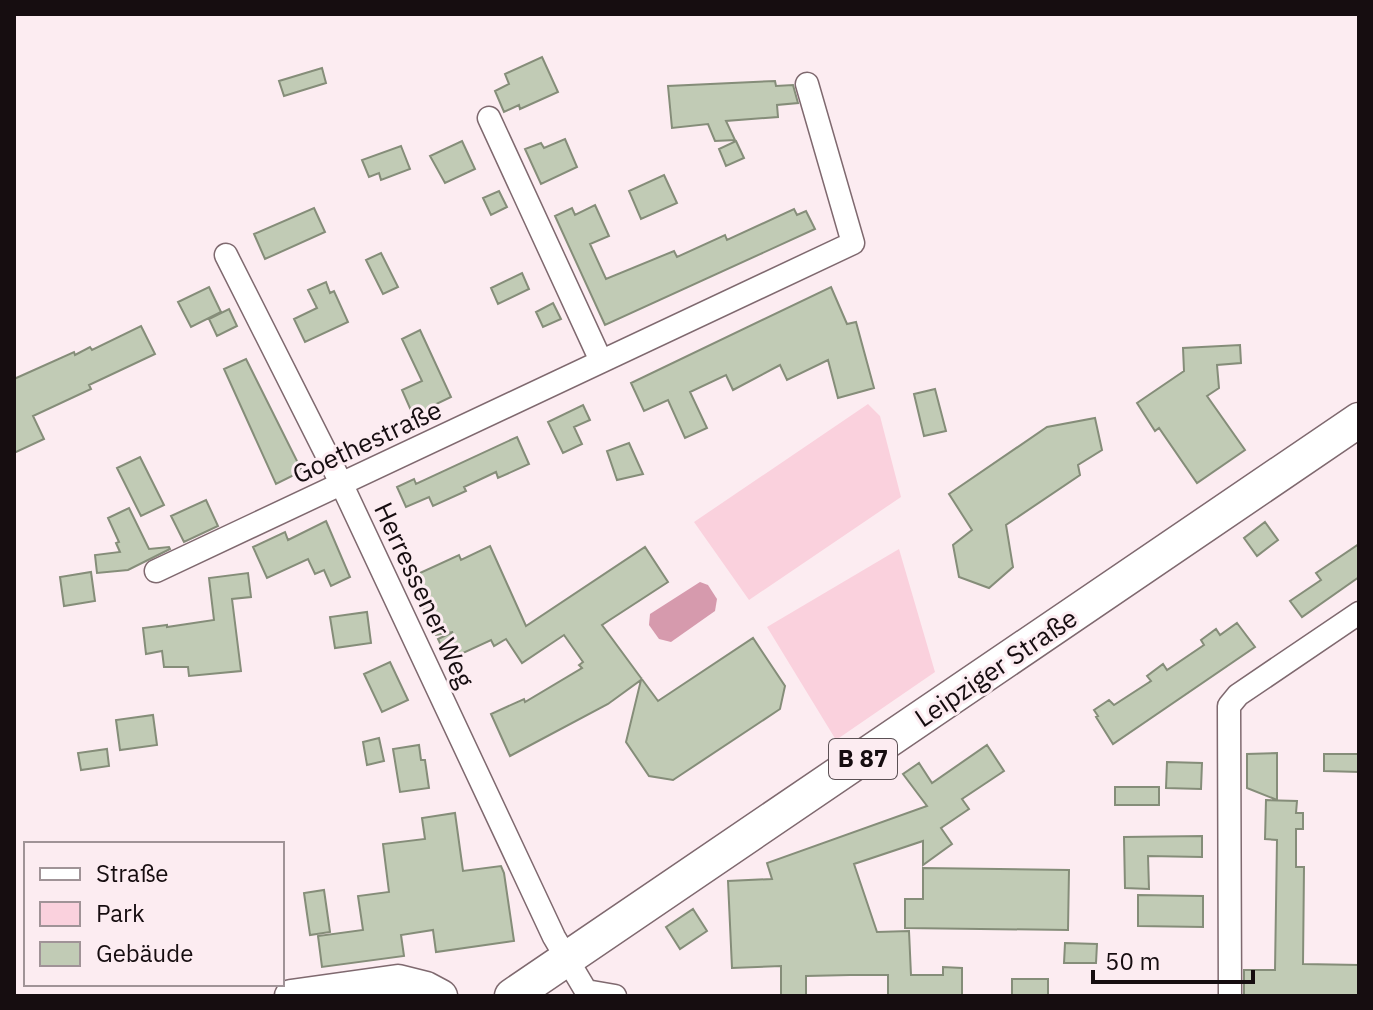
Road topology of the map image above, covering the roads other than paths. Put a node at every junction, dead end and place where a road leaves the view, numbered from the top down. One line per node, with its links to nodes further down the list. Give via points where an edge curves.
1 (807, 84): 4 (street, Goethestraße, via 853,243)
2 (489, 118): 4 (street)
3 (226, 255): 6 (street, Herressener Weg)
4 (601, 361): 6 (street, Goethestraße)
5 (1359, 420): 9 (main road, Leipziger Straße / B 87)
6 (342, 485): 7 (street, Goethestraße); 9 (street, Herressener Weg)
7 (156, 571)
8 (1359, 613): 16 (street, via 1229,706)
9 (566, 960): 11 (street, Herressener Weg); 14 (main road, Leipziger Straße / B 87)
10 (386, 990): 12 (street); 13 (street, via 398,981)
11 (586, 994): 15 (street)
12 (291, 996)
13 (441, 996)
14 (512, 996)
15 (615, 996)
16 (1230, 996)

